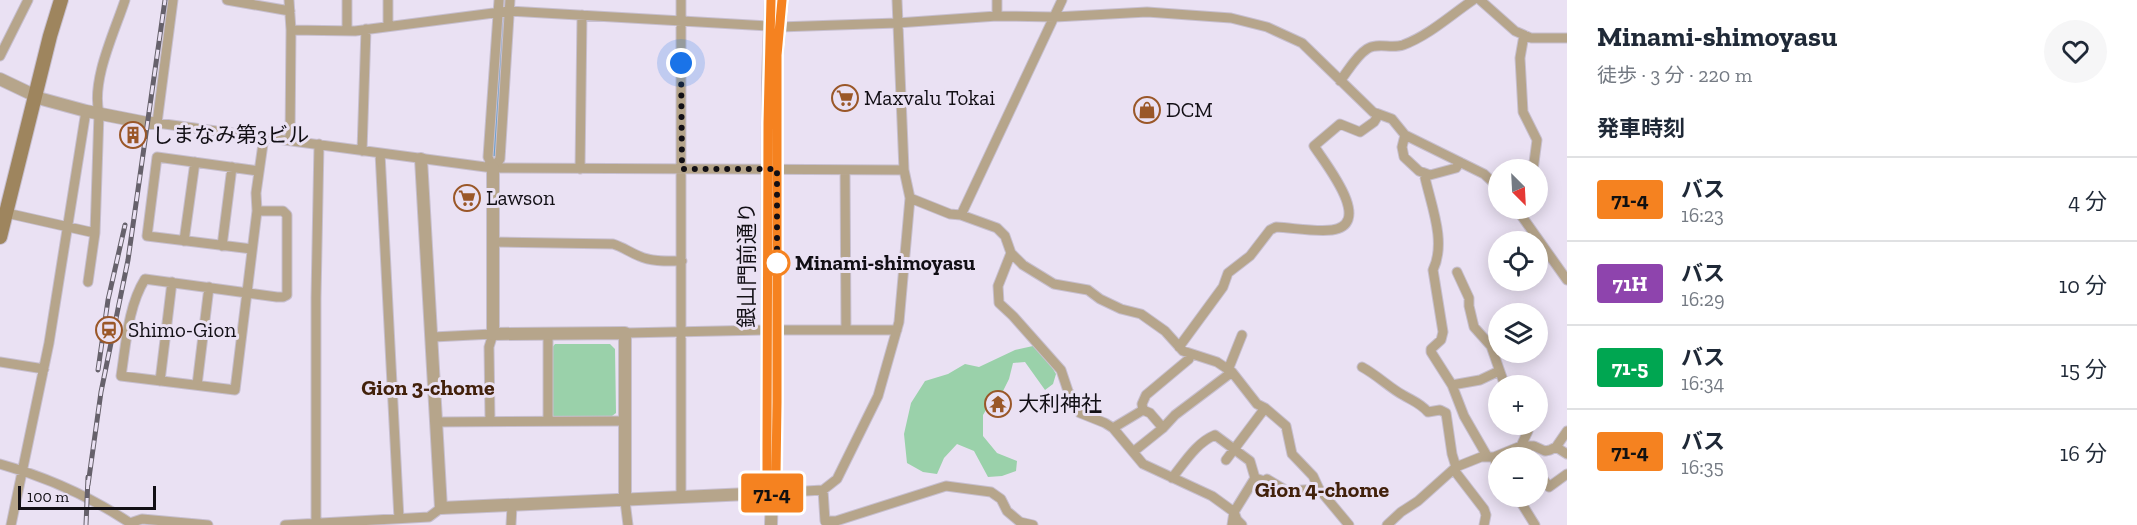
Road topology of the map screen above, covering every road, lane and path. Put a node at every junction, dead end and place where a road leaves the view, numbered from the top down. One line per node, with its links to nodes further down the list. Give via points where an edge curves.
1 (28, 0): 34 (street)
2 (61, 0): 37 (main road)
3 (125, 0): 38 (street)
4 (173, 0): 40 (street)
5 (227, 0): 19 (street)
6 (289, 0): 19 (street)
7 (346, 0): 31 (street)
8 (388, 0): 27 (street)
9 (499, 0): 20 (street)
10 (510, 0): 21 (street)
11 (681, 0): 25 (street)
12 (771, 0): 28 (street, 銀山門前通り)
13 (782, 0): 28 (street, 銀山門前通り)
14 (897, 0): 26 (street)
15 (997, 0): 23 (street)
16 (1062, 0): 24 (street)
17 (1473, 0): 36 (street, via 1403,45 1367,48)
18 (1480, 0): 32 (street)
19 (290, 11): 30 (street)
20 (498, 11): 21 (street); 27 (street); 52 (street, via 488,157)
21 (509, 11): 22 (street); 52 (street, via 500,159)
22 (582, 15): 25 (street); 53 (street)
23 (997, 16): 24 (street); 26 (street)
24 (1055, 17): 36 (street, via 1147,12 1231,18 1267,27 1302,43); 64 (street)
25 (681, 21): 28 (street); 54 (street)
26 (897, 23): 28 (street); 57 (street)
27 (388, 26): 29 (street)
28 (774, 26): 55 (street, 銀山門前通り)
29 (366, 29): 31 (street); 45 (street)
30 (291, 30): 31 (street); 43 (street)
31 (347, 31)
32 (1524, 35): 33 (street); 48 (street, via 1520,58 1523,112 1537,140)
33 (1567, 38)
34 (0, 57)
35 (0, 79): 37 (street)
36 (1340, 81): 39 (street)
37 (36, 97): 38 (street); 63 (main road)
38 (93, 112): 40 (street); 66 (street); 67 (street)
39 (1379, 114): 41 (street, via 1392,119); 90 (street, via 1360,132 1340,124 1314,146 1341,188 1350,209 1349,218 1340,228 1331,230 1270,230 1250,256 1228,273 1223,288)
40 (157, 123): 42 (street)
41 (1405, 135): 50 (street); 59 (street, via 1404,157)
42 (264, 137): 43 (street); 58 (street)
43 (290, 140): 44 (street)
44 (319, 144): 45 (street); 141 (street)
45 (362, 151): 46 (street)
46 (380, 153): 47 (street); 140 (street)
47 (421, 159): 52 (street); 89 (street)
48 (1534, 159)
49 (195, 162): 51 (street); 69 (street); 69 (street, via 157,158 147,236)
50 (1460, 162): 59 (street, via 1456,168); 60 (street)
51 (232, 167): 58 (street); 71 (street)
52 (493, 168): 53 (street); 70 (street)
53 (580, 169): 54 (street)
54 (682, 169): 55 (street); 74 (street)
55 (772, 169): 56 (street); 81 (street, 銀山門前通り)
56 (845, 170): 57 (street); 82 (street)
57 (904, 170): 61 (street)
58 (259, 171): 62 (street)
59 (1424, 173): 100 (street, via 1438,242 1433,270 1443,332 1431,352)
60 (1488, 178)
61 (910, 198): 64 (street); 83 (street)
62 (257, 211): 72 (street); 80 (street, via 287,215 287,295)
63 (3, 212): 66 (street); 68 (main road)
64 (961, 215): 73 (street, via 997,228 1005,236)
65 (1524, 219): 76 (street)
66 (68, 226): 67 (street); 94 (street)
67 (95, 233): 77 (street)
68 (0, 237)
69 (184, 241): 71 (street)
70 (493, 242): 74 (street, via 613,244 652,260); 86 (street)
71 (222, 246): 72 (street)
72 (252, 249): 80 (street)
73 (1011, 253): 90 (street, via 1023,266 1054,284 1088,290 1121,309 1141,314); 110 (street, via 998,286 999,303 1061,370 1080,413)
74 (682, 261): 84 (street)
75 (1457, 272): 95 (street, via 1469,298 1474,327 1491,346)
76 (1567, 280)
77 (88, 282)
78 (172, 282): 79 (street); 98 (street); 98 (street, via 146,279 138,291 122,376)
79 (209, 287): 80 (street); 99 (street)
80 (247, 292): 99 (street, via 235,390)
81 (772, 330): 82 (street); 84 (street); 132 (street, 銀山門前通り, via 767,474)
82 (846, 330): 83 (street)
83 (897, 330): 131 (street, via 878,396 837,479)
84 (682, 331): 85 (street); 133 (street)
85 (625, 333): 87 (street); 107 (street)
86 (494, 334): 87 (street); 89 (street); 105 (street, via 489,347)
87 (548, 335): 106 (street)
88 (1242, 335): 96 (street)
89 (433, 337): 108 (street)
90 (1179, 347): 91 (street)
91 (1189, 353): 96 (street, via 1217,362); 103 (street, via 1189,359 1146,395)
92 (0, 362): 94 (street)
93 (1362, 367): 104 (street, via 1419,402 1428,412 1440,410)
94 (44, 369): 125 (street)
95 (1499, 370): 97 (street); 100 (street, via 1480,380)
96 (1230, 371): 102 (street, via 1257,404); 111 (street)
97 (1501, 375)
98 (160, 381): 99 (street)
99 (197, 385)
100 (1452, 385): 101 (street)
101 (1456, 396): 104 (street); 109 (street)
102 (1265, 408): 117 (street); 130 (street, via 1286,426 1292,454 1313,476)
103 (1143, 410): 110 (street); 111 (street)
104 (1446, 414): 109 (street); 124 (street)
105 (490, 420): 106 (street); 108 (street)
106 (548, 421): 107 (street)
107 (625, 421): 134 (street)
108 (436, 422): 137 (street)
109 (1468, 422): 119 (street)
110 (1113, 428): 118 (street)
111 (1163, 428): 118 (street)
112 (1567, 431): 116 (street)
113 (1526, 435): 114 (street)
114 (1525, 446): 115 (street); 116 (street, via 1545,451)
115 (1522, 447)
116 (1556, 447): 120 (street)
117 (1234, 448): 122 (street); 127 (street, via 1215,435 1205,440); 128 (street, via 1250,462)
118 (1133, 452): 127 (street, via 1143,464)
119 (1488, 454)
120 (1567, 454)
121 (1488, 458): 124 (street)
122 (1226, 460)
123 (0, 464): 125 (street)
124 (1455, 468): 139 (street); 153 (street)
125 (22, 470): 142 (street, via 87,497); 143 (street)
126 (1567, 474): 129 (street)
127 (1172, 478): 138 (street, via 1212,496)
128 (1255, 478): 130 (street, via 1267,479 1284,491); 138 (street)
129 (1548, 486)
130 (1319, 489): 152 (street)
131 (824, 490): 132 (street); 149 (street, via 825,521 836,521 946,486 991,492 1001,499 1007,512)
132 (772, 493): 133 (street); 148 (street, 銀山門前通り)
133 (681, 497): 134 (street)
134 (625, 501): 135 (street); 147 (street)
135 (512, 506): 137 (street); 146 (street)
136 (1524, 507): 156 (street)
137 (441, 508): 140 (street, via 429,517)
138 (1234, 512): 150 (street); 151 (street)
139 (1486, 514): 154 (street); 155 (street)
140 (399, 519): 141 (street)
141 (316, 523): 145 (street)
142 (132, 524): 144 (street, via 142,519)
143 (11, 525)
144 (208, 525)
145 (285, 525)
146 (511, 525)
147 (628, 525)
148 (771, 525)
149 (1032, 525)
150 (1232, 525)
151 (1242, 525)
152 (1349, 525)
153 (1386, 525)
154 (1484, 525)
155 (1493, 525)
156 (1536, 525)

